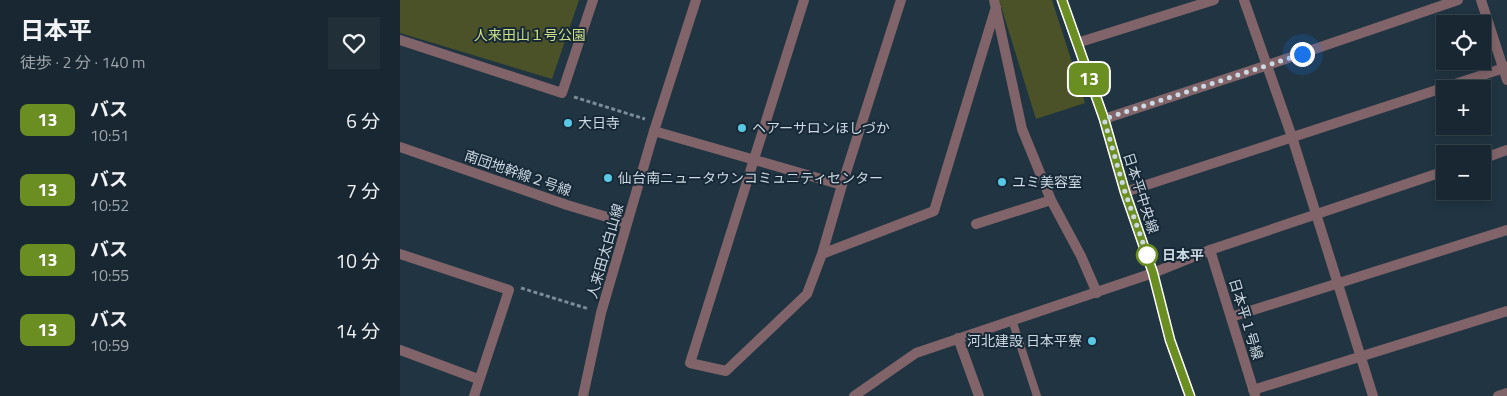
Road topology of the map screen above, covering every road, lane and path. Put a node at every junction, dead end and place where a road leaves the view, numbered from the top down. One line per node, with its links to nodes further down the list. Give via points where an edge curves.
1 (593, 0): 16 (street)
2 (696, 0): 18 (street, 人来田太白山線)
3 (804, 0): 23 (street)
4 (901, 0): 25 (street)
5 (1062, 0): 12 (street, 日本平中央線)
6 (1214, 0): 12 (street)
7 (1244, 0): 13 (street)
8 (1458, 0): 13 (street)
9 (1481, 0): 14 (street)
10 (995, 4): 27 (street, via 1022,129); 34 (street, via 934,211)
11 (400, 40): 16 (street)
12 (1077, 43): 17 (street, 日本平中央線)
13 (1268, 66): 17 (street); 19 (street)
14 (1505, 68): 15 (street); 19 (street)
15 (1507, 80)
16 (562, 93): 18 (path)
17 (1104, 119): 26 (street, 日本平中央線)
18 (655, 127): 23 (street); 29 (street, 人来田太白山線)
19 (1292, 137): 26 (street); 28 (street)
20 (400, 147): 29 (street, 南団地幹線２号線)
21 (1507, 150): 22 (street)
22 (1491, 156)
23 (754, 159): 25 (street); 34 (street, via 690,364 726,371 807,294)
24 (1436, 174): 28 (street)
25 (842, 184): 34 (street)
26 (1125, 192): 35 (street, 日本平中央線)
27 (1051, 200): 30 (street); 38 (street)
28 (1316, 215): 32 (street); 36 (street)
29 (627, 223): 40 (street, 人来田太白山線)
30 (976, 224)
31 (1507, 230): 36 (street)
32 (1210, 250): 35 (street); 41 (street, 日本平１号線)
33 (400, 254): 37 (street)
34 (822, 254)
35 (1153, 273): 38 (street); 54 (street, 日本平中央線, via 1170,340)
36 (1337, 284): 41 (street); 45 (street)
37 (509, 290): 40 (path, via 522,288); 46 (street)
38 (1097, 293): 42 (street)
39 (1507, 311): 45 (street)
40 (601, 313): 50 (street, 人来田太白山線)
41 (1231, 317): 47 (street, 日本平１号線)
42 (1012, 320): 43 (street); 53 (lane)
43 (958, 338): 51 (street, via 916,353); 52 (street)
44 (400, 350): 46 (street)
45 (1361, 357): 47 (street); 55 (street)
46 (478, 379): 49 (street)
47 (1254, 393)
48 (1507, 393): 56 (street)
49 (474, 396)
50 (583, 396)
51 (854, 396)
52 (979, 396)
53 (1037, 396)
54 (1190, 396)
55 (1373, 396)
56 (1498, 396)

